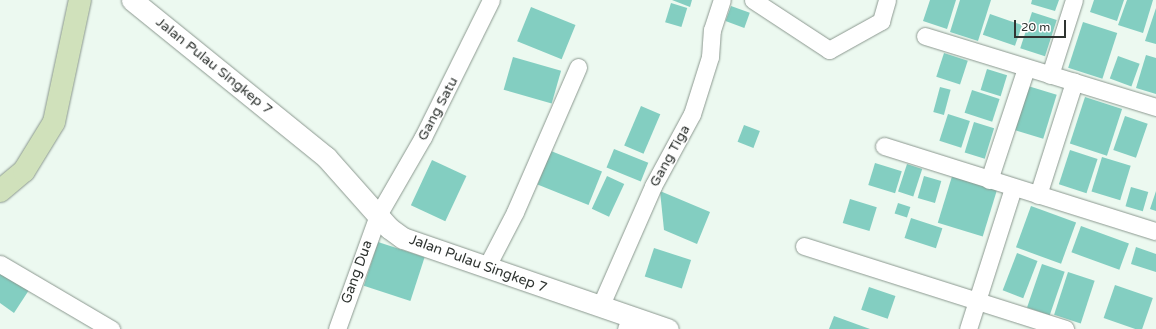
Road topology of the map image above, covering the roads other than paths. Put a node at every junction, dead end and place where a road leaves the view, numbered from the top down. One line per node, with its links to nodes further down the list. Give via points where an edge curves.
1 (80, 0): 17 (main road, via 54,122 24,171)
2 (132, 0): 19 (street, Jalan Pulau Singkep 7, via 326,157)
3 (491, 0): 19 (street, Gang Satu, via 423,137)
4 (722, 0): 25 (street, Gang Tiga, via 716,15 710,57 692,114 653,186)
5 (753, 0): 6 (street, via 829,50 881,21)
6 (887, 0)
7 (1074, 0): 11 (street)
8 (925, 36): 10 (street)
9 (578, 67): 23 (street, via 515,212)
10 (1026, 68): 11 (street); 15 (street)
11 (1050, 75): 12 (street)
12 (1074, 82): 13 (street); 18 (street)
13 (1156, 106)
14 (884, 146): 15 (street)
15 (989, 180): 16 (street)
16 (1013, 188): 18 (street); 24 (street)
17 (0, 191)
18 (1038, 195): 20 (street)
19 (378, 215): 23 (street, Jalan Pulau Singkep 7, via 403,238); 28 (street, Gang Dua)
20 (1156, 231)
21 (804, 246): 24 (street)
22 (0, 264): 27 (street)
23 (486, 268): 25 (street, Jalan Pulau Singkep 7)
24 (978, 301): 30 (street); 31 (street)
25 (600, 307): 26 (street, Jalan Pulau Singkep 7)
26 (629, 323): 29 (street, Jalan Pulau Singkep 7)
27 (111, 329)
28 (337, 329)
29 (668, 329)
30 (968, 329)
31 (1065, 329)

